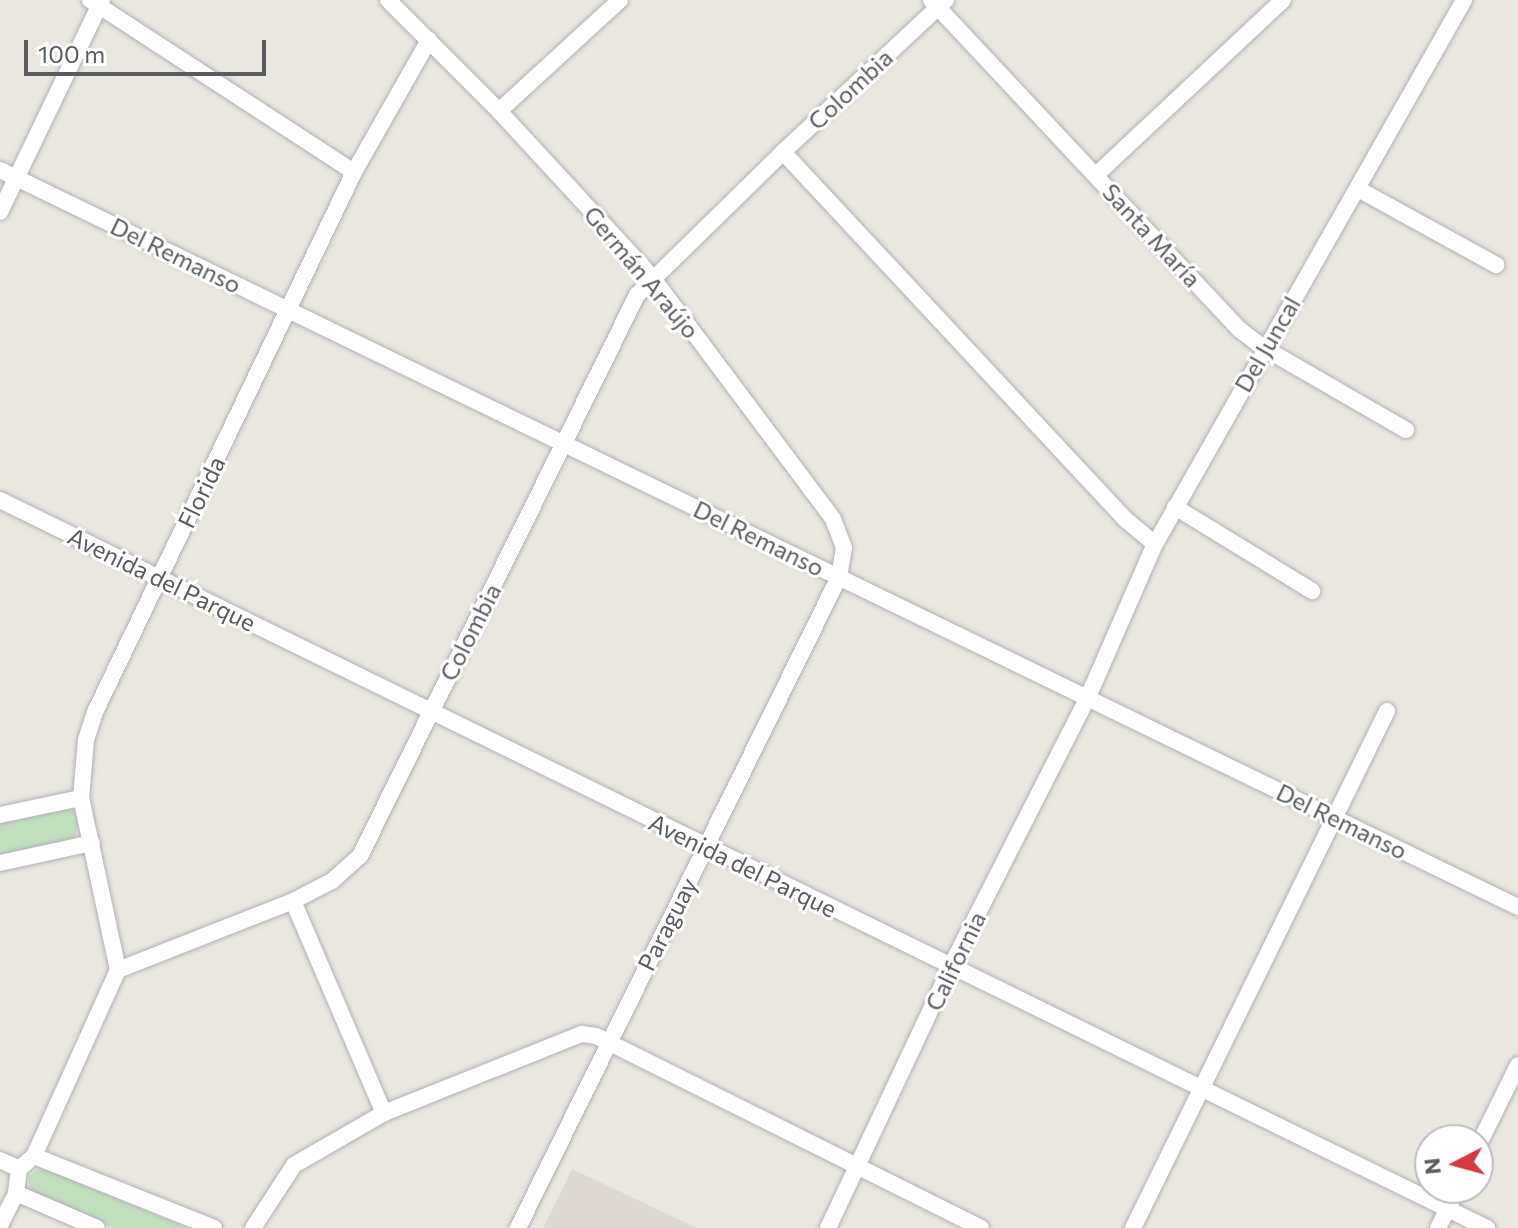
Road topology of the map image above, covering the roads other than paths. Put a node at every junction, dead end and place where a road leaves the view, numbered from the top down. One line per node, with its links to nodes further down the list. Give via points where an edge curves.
1 (388, 0): 7 (street, Germán Araújo)
2 (620, 0): 8 (street)
3 (1283, 0): 12 (street)
4 (1464, 0): 14 (street, Del Juncal)
5 (97, 2): 11 (street); 13 (street)
6 (938, 3): 9 (street, Colombia); 12 (street, Santa María)
7 (429, 40): 8 (street, Germán Araújo); 11 (street, Florida)
8 (499, 111): 17 (street, Germán Araújo)
9 (783, 152): 17 (street, Colombia); 24 (street, via 1125,519)
10 (0, 170): 13 (street, Del Remanso)
11 (354, 172): 18 (street, Florida)
12 (1096, 175): 19 (street, Santa María, via 1240,330)
13 (17, 178): 15 (street); 18 (street, Del Remanso)
14 (1358, 189): 16 (street); 19 (street, Del Juncal)
15 (0, 212)
16 (1496, 265)
17 (652, 277): 21 (street, Colombia, via 629,308); 25 (street, Germán Araújo, via 833,519 844,548)
18 (290, 311): 21 (street, Del Remanso); 26 (street, Florida)
19 (1264, 348): 20 (street, Santa María); 23 (street, Del Juncal)
20 (1406, 430)
21 (564, 442): 25 (street, Del Remanso); 29 (street, Colombia)
22 (0, 500): 26 (street, Avenida del Parque)
23 (1175, 507): 24 (street, Del Juncal); 27 (street)
24 (1155, 544): 28 (street, Del Juncal)
25 (839, 577): 28 (street, Del Remanso); 35 (street, Paraguay)
26 (159, 578): 29 (street, Avenida del Parque); 31 (street, Florida, via 96,710 86,740)
27 (1312, 591)
28 (1088, 697): 33 (street, Del Remanso); 39 (street, California)
29 (431, 709): 35 (street, Avenida del Parque); 37 (street, Colombia, via 360,856 332,881)
30 (1387, 711): 33 (street)
31 (81, 798): 32 (street); 34 (street, Florida)
32 (0, 815)
33 (1333, 817): 38 (street, Del Remanso); 43 (street)
34 (92, 843): 36 (street); 40 (street, Florida)
35 (705, 848): 39 (street, Avenida del Parque); 41 (street, Paraguay)
36 (0, 863)
37 (293, 901): 40 (street, Colombia); 44 (street)
38 (1518, 907)
39 (952, 964): 43 (street, Avenida del Parque); 48 (street, California)
40 (118, 970): 46 (street)
41 (607, 1042): 44 (street, via 582,1034); 48 (street); 57 (street, Paraguay)
42 (1518, 1065): 45 (street)
43 (1201, 1088): 52 (street, Avenida del Parque); 60 (street)
44 (384, 1113): 56 (street, via 294,1165)
45 (1489, 1124)
46 (34, 1156): 49 (street); 55 (street)
47 (0, 1160): 49 (street)
48 (858, 1167): 58 (street, California); 59 (street)
49 (19, 1169): 50 (street)
50 (16, 1193): 53 (street); 54 (street)
51 (1450, 1204): 52 (street)
52 (1448, 1208): 61 (street); 62 (street, Avenida del Parque)
53 (0, 1225)
54 (97, 1228)
55 (214, 1228)
56 (253, 1228)
57 (518, 1228)
58 (828, 1228)
59 (981, 1228)
60 (1133, 1228)
61 (1438, 1228)
62 (1487, 1228)

